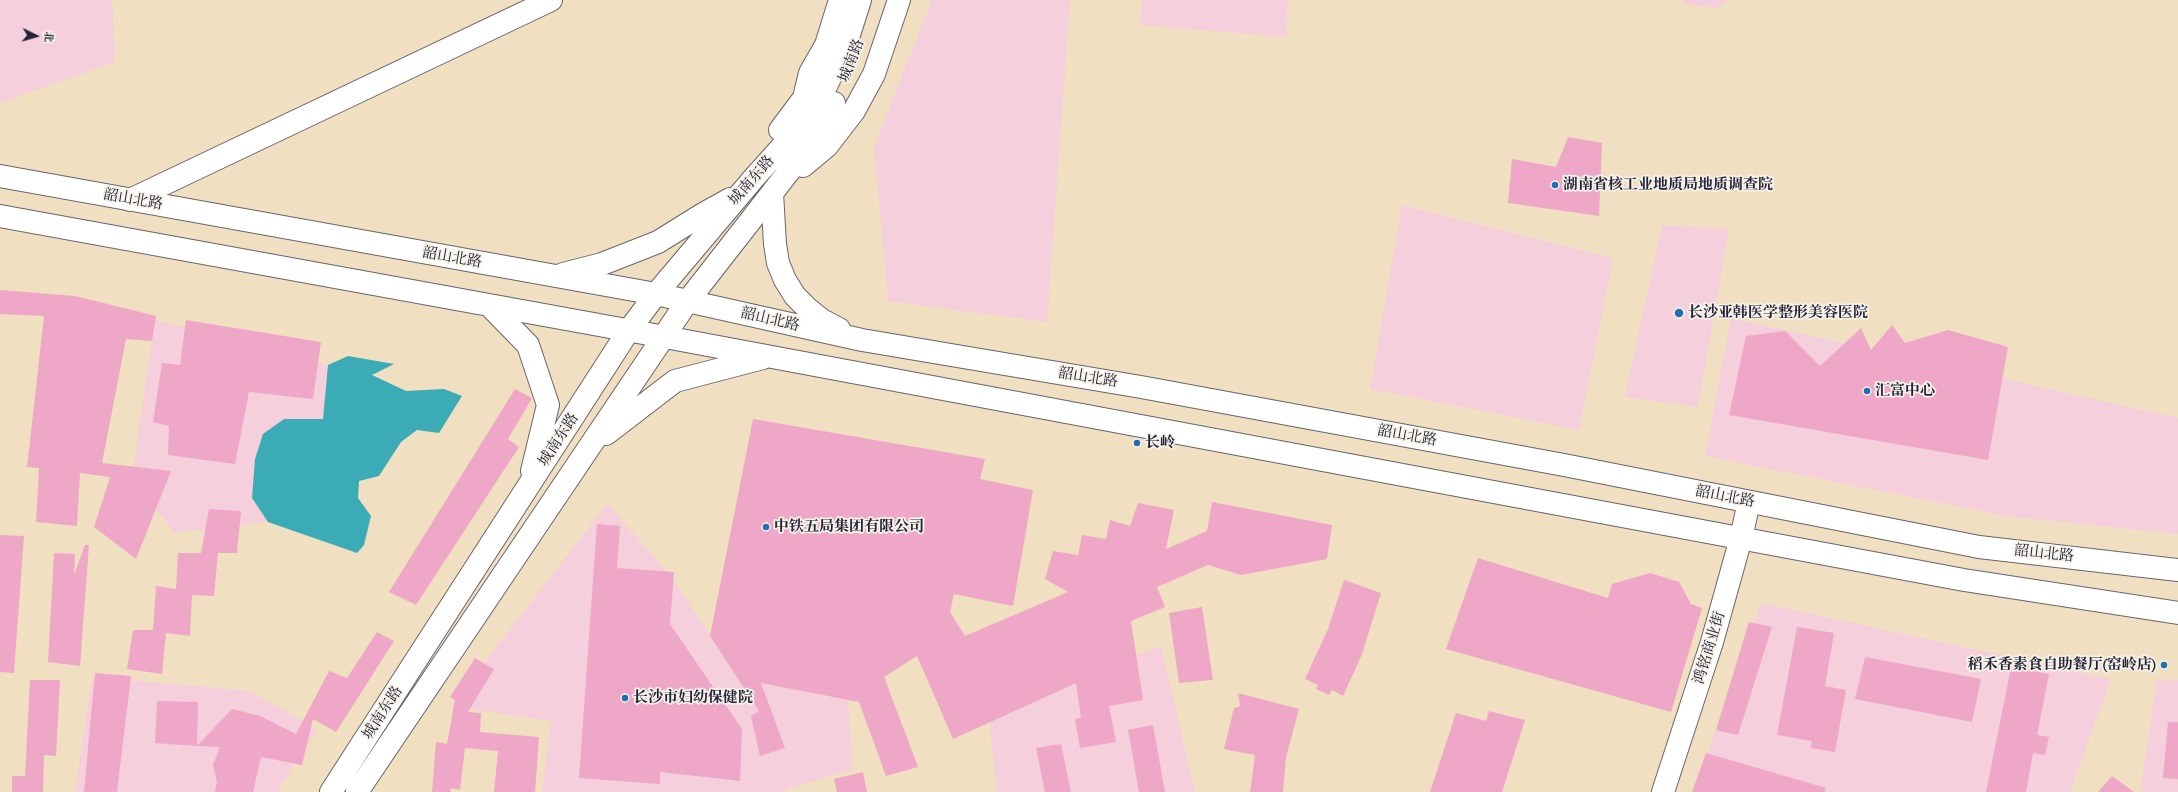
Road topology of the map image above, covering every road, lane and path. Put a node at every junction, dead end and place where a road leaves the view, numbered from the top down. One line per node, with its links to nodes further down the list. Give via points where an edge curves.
1 (551, 0): 10 (main road)
2 (840, 0): 8 (main road, via 826,45 810,73 804,98 780,130)
3 (860, 0): 6 (main road)
4 (874, 0): 6 (main road, 城南路, via 842,88)
5 (899, 0): 9 (main road, via 874,74 854,111 827,146)
6 (820, 115): 8 (main road, 城南东路); 9 (main road, 城南东路)
7 (0, 176): 10 (main road, 韶山北路)
8 (747, 186): 12 (main road, via 651,245 570,274); 13 (main road, 城南东路)
9 (775, 190): 14 (main road, 城南东路); 18 (main road, via 776,250 784,280 795,296 822,320)
10 (130, 200): 12 (main road, 韶山北路)
11 (0, 216): 15 (main road)
12 (551, 276): 13 (main road, 韶山北路)
13 (656, 294): 14 (main road, 韶山北路); 16 (main road, 城南东路)
14 (687, 302): 17 (main road, 城南东路); 18 (main road, 韶山北路)
15 (489, 305): 16 (main road); 21 (main road, via 528,345 548,406)
16 (629, 330): 17 (main road); 21 (main road, 城南东路)
17 (665, 337): 19 (main road); 20 (main road, 城南东路)
18 (862, 340): 22 (main road, 韶山北路, via 1149,388 1556,463)
19 (769, 356): 20 (main road, via 675,381); 23 (main road)
20 (591, 446): 27 (main road, 城南东路)
21 (527, 489): 26 (main road, 城南东路)
22 (1749, 502): 23 (main road, 鸿铭商业街); 24 (main road, 韶山北路, via 1979,547)
23 (1741, 538): 25 (main road, via 1964,580); 28 (main road, 鸿铭商业街, via 1712,642)
24 (2178, 570)
25 (2178, 612)
26 (331, 792)
27 (357, 792)
28 (1663, 792)

